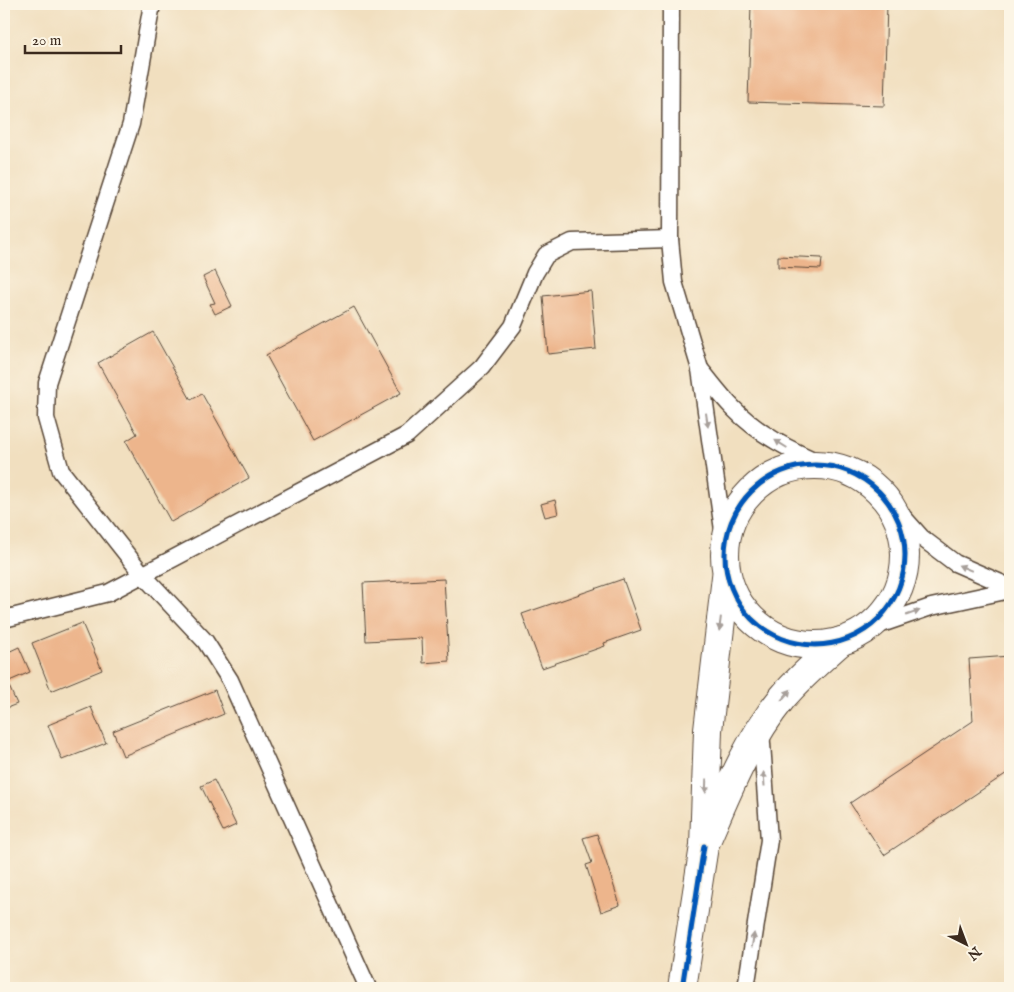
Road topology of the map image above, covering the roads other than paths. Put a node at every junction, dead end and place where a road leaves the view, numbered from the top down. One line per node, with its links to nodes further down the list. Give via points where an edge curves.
1 (152, 4): 8 (lane, via 131,124 48,384 46,418 61,471)
2 (671, 4): 3 (lane)
3 (670, 239): 4 (lane, via 674,282); 8 (lane, via 572,242 546,256 535,273 513,326 482,367 407,435)
4 (700, 370): 5 (lane, one-way to 4, via 758,430 733,408); 7 (lane, one-way to 7)
5 (825, 465): 6 (street, via 841,467 869,481); 7 (street, via 810,464 779,471 752,488 733,514)
6 (889, 501): 10 (lane, one-way to 6, via 955,563 922,538); 12 (street, via 902,527 906,555 901,584 887,608)
7 (724, 544): 9 (street)
8 (143, 575): 11 (lane, via 108,593); 16 (lane, via 205,641 230,680)
9 (726, 576): 13 (street, via 738,604 760,627 785,640 813,646); 15 (street, one-way to 15, via 708,730)
10 (1010, 588): 12 (lane, one-way to 10, via 931,607)
11 (4, 619)
12 (867, 629): 13 (street)
13 (841, 641): 14 (street, one-way to 13, via 784,697)
14 (761, 729): 15 (street, via 737,771); 18 (lane, one-way to 14, via 769,840)
15 (704, 846): 17 (street)
16 (368, 988)
17 (682, 988)
18 (746, 988)

